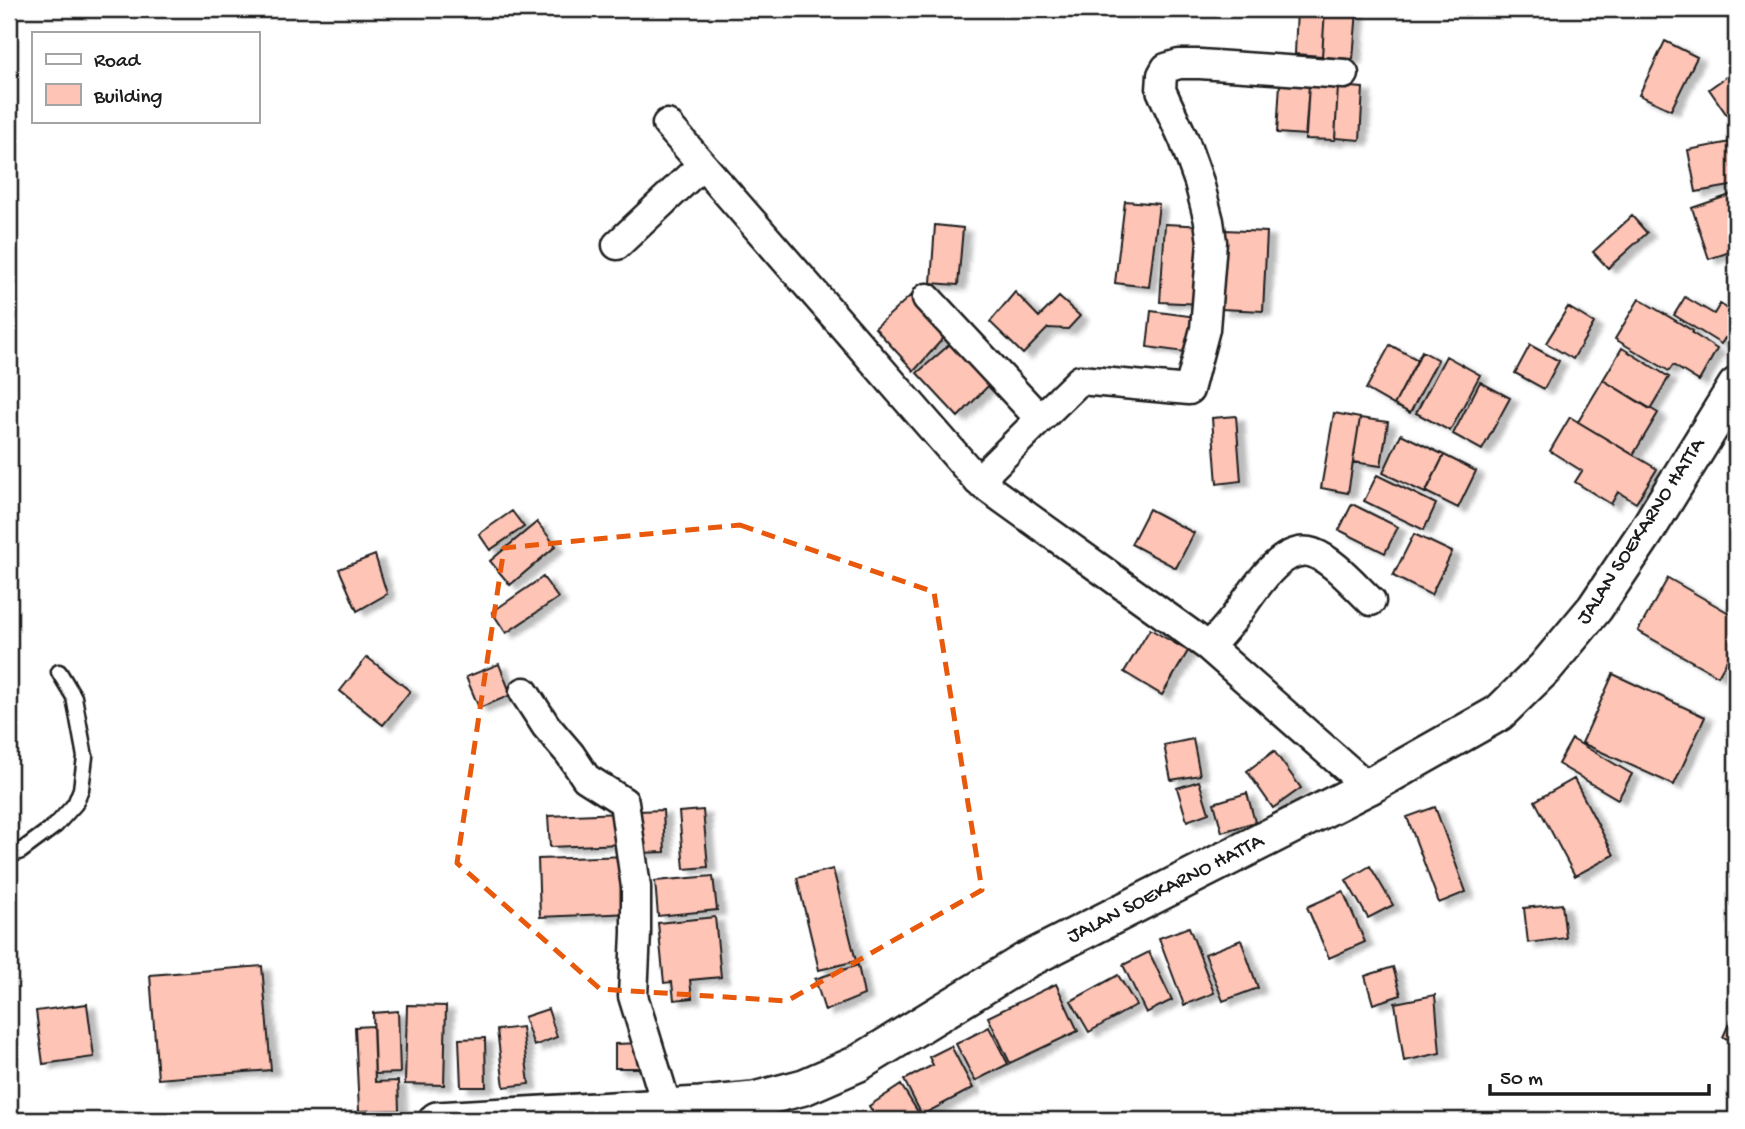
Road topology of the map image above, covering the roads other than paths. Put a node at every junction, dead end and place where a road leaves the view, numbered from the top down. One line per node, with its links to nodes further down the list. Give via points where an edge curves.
1 (1344, 74): 7 (street, via 1200,64 1166,68 1161,89 1199,182 1212,243 1205,329 1189,390 1080,380)
2 (667, 124): 3 (street)
3 (702, 165): 4 (street); 8 (street)
4 (617, 245)
5 (927, 298): 7 (street)
6 (1736, 386): 13 (street, JALAN SOEKARNO HATTA, via 1595,608 1545,668 1499,713)
7 (1040, 419): 8 (street)
8 (978, 481): 10 (street)
9 (1371, 601): 10 (street, via 1328,561 1304,551 1291,554 1259,583)
10 (1209, 647): 13 (street)
11 (59, 672): 14 (lane, via 74,697 85,758 81,789 75,804 56,825)
12 (524, 692): 15 (street, via 586,778 624,802 636,887 633,996)
13 (1368, 787): 15 (street, JALAN SOEKARNO HATTA, via 1025,961 857,1064 804,1087 754,1100)
14 (9, 856)
15 (667, 1107): 16 (street, JALAN SOEKARNO HATTA)
16 (436, 1120)

